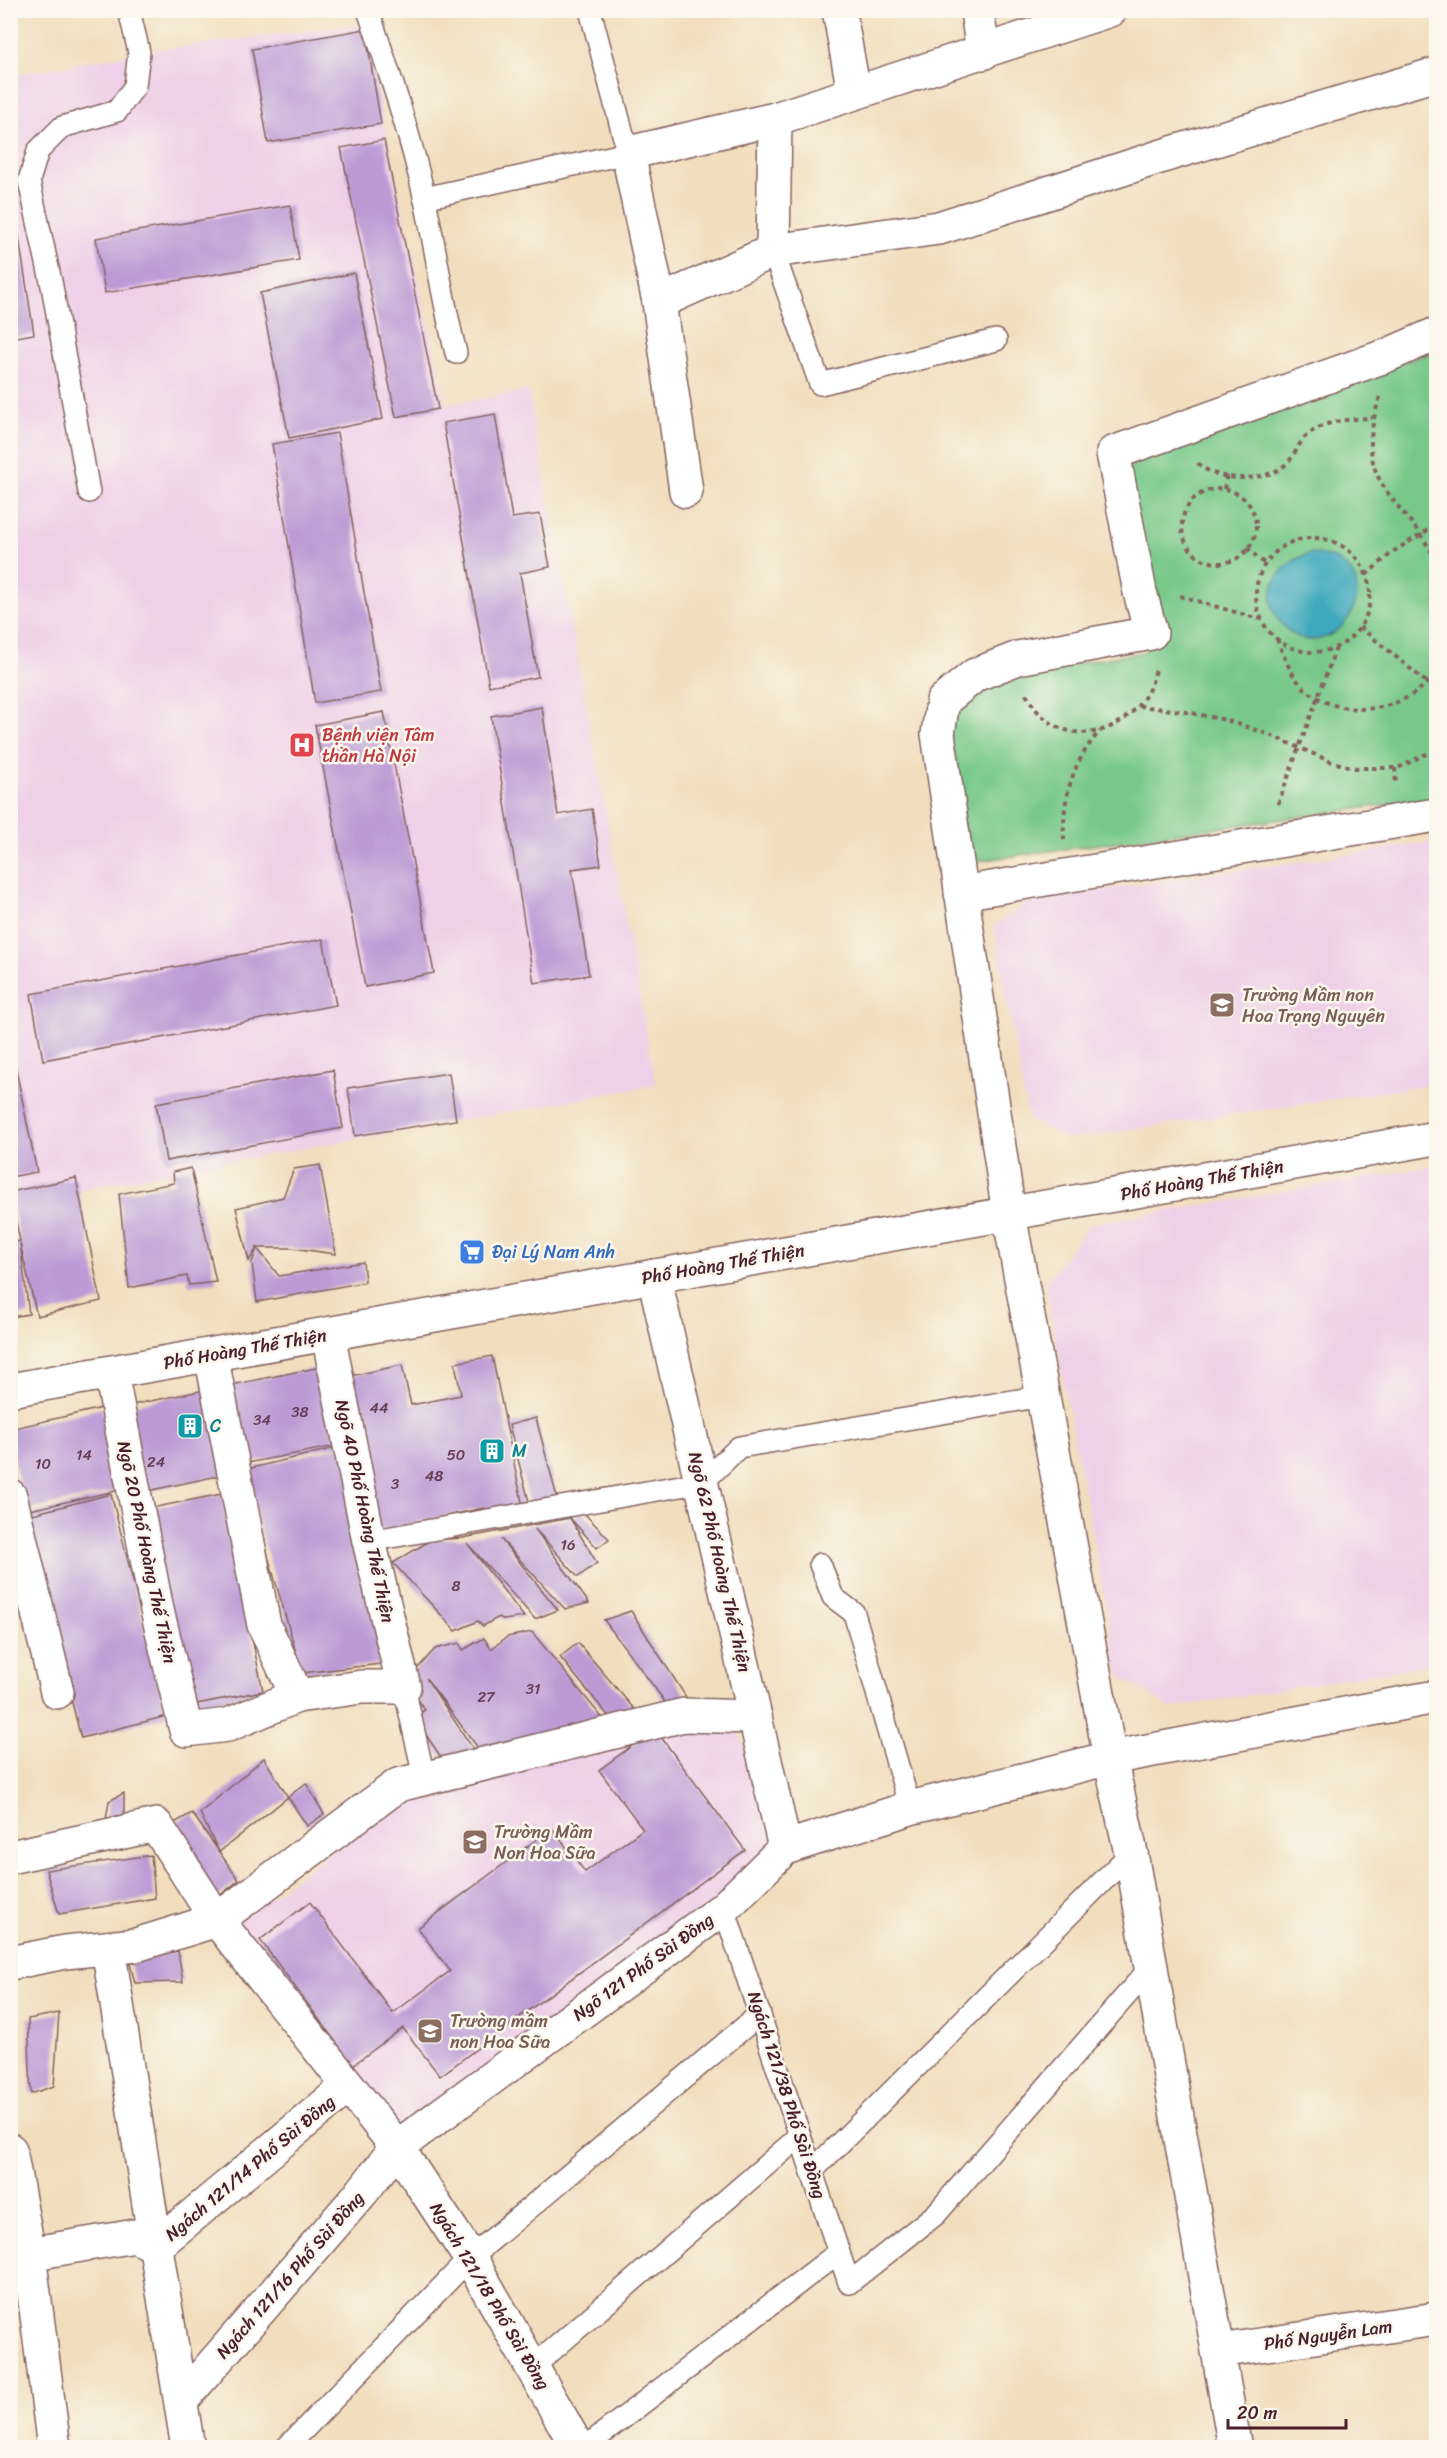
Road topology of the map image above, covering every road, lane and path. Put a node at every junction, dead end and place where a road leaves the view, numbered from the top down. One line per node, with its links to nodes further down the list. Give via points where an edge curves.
1 (129, 10): 24 (lane, via 139,52 135,86 117,111 62,127 38,151 29,181)
2 (368, 10): 12 (lane)
3 (590, 10): 11 (lane)
4 (839, 10): 9 (street)
5 (976, 10): 7 (street)
6 (1110, 10): 7 (street)
7 (983, 53): 9 (street)
8 (1437, 74): 13 (street, via 939,228)
9 (854, 92): 10 (street)
10 (775, 118): 11 (street); 13 (street)
11 (628, 153): 12 (lane); 14 (street)
12 (424, 198): 17 (lane)
13 (773, 251): 14 (street); 16 (lane, via 819,384)
14 (659, 302): 23 (street)
15 (1437, 334): 18 (street)
16 (996, 340)
17 (456, 353)
18 (1388, 355): 19 (path); 20 (street)
19 (1372, 418): 21 (path, via 1341,420 1317,429 1306,436 1283,467 1268,475 1250,479); 26 (path, via 1370,455 1374,474)
20 (1182, 427): 21 (path, via 1194,460 1202,468); 31 (street, via 1113,453)
21 (1227, 475): 22 (path)
22 (1224, 489): 27 (path, via 1245,499 1252,509 1256,533); 27 (path, via 1211,490 1191,502 1182,524 1184,536 1197,555 1208,561 1232,560)
23 (686, 491)
24 (89, 492)
25 (1437, 525): 26 (path)
26 (1420, 534): 28 (path); 30 (path)
27 (1247, 548): 29 (path)
28 (1437, 560)
29 (1265, 564): 30 (path, via 1279,549 1296,540 1316,538 1335,542 1352,553); 32 (path, via 1255,601)
30 (1366, 575): 33 (path, via 1369,606)
31 (1140, 592): 32 (path, via 1197,599); 34 (street)
32 (1260, 619): 35 (path)
33 (1360, 627): 36 (path); 39 (path)
34 (1151, 633): 37 (street); 42 (path, via 1155,672)
35 (1276, 639): 36 (path, via 1301,651 1319,652); 41 (path, via 1288,668 1305,689)
36 (1336, 647): 41 (path)
37 (1018, 658): 43 (path, via 1023,688 1033,708 1065,730); 49 (street, via 975,675 943,700 938,734)
38 (1437, 672): 39 (path)
39 (1427, 682): 40 (path); 41 (path, via 1413,695 1387,707 1358,709)
40 (1437, 690)
41 (1318, 696): 44 (path)
42 (1138, 706): 43 (path, via 1117,725); 44 (path, via 1226,720)
43 (1100, 731): 48 (path, via 1080,756 1066,796)
44 (1299, 747): 45 (path, via 1332,762 1377,769 1398,768); 47 (path)
45 (1437, 749)
46 (1437, 815): 47 (street)
47 (1263, 844): 48 (street)
48 (1066, 877): 49 (street)
49 (961, 893): 51 (street)
50 (1437, 1138): 51 (street, Phố Hoàng Thế Thiện)
51 (1009, 1214): 52 (street, Phố Hoàng Thế Thiện); 57 (street)
52 (654, 1276): 53 (street, Phố Hoàng Thế Thiện); 58 (street, Ngõ 62 Phố Hoàng Thế Thiện)
53 (328, 1334): 54 (street, Phố Hoàng Thế Thiện); 60 (street, Ngõ 40 Phố Hoàng Thế Thiện)
54 (211, 1355): 55 (street, Phố Hoàng Thế Thiện); 64 (street, via 264,1625)
55 (111, 1373): 56 (street, Phố Hoàng Thế Thiện); 64 (street, Ngõ 20 Phố Hoàng Thế Thiện, via 157,1610 186,1730 228,1725)
56 (10, 1390)
57 (1043, 1396): 58 (lane, via 739,1447); 67 (street)
58 (702, 1482): 60 (lane); 66 (street, Ngõ 62 Phố Hoàng Thế Thiện)
59 (10, 1496): 63 (street)
60 (369, 1541): 62 (street, Ngõ 40 Phố Hoàng Thế Thiện)
61 (820, 1564): 69 (lane, via 832,1597 854,1613)
62 (404, 1687): 64 (street, via 362,1687); 68 (lane)
63 (57, 1692)
64 (297, 1696)
65 (1437, 1697): 67 (street, Ngõ 121 Phố Sài Đồng)
66 (755, 1717): 68 (street, via 684,1715); 70 (street, Ngõ 62 Phố Hoàng Thế Thiện)
67 (1110, 1758): 69 (street, Ngõ 121 Phố Sài Đồng); 71 (street)
68 (424, 1777): 74 (street, via 398,1785)
69 (910, 1808): 70 (street, Ngõ 121 Phố Sài Đồng)
70 (785, 1848): 73 (street, Ngõ 121 Phố Sài Đồng)
71 (1131, 1852): 77 (street); 83 (lane)
72 (10, 1857): 74 (street, via 156,1825)
73 (724, 1908): 78 (lane, Ngách 121/38 Phố Sài Đồng); 81 (street, Ngõ 121 Phố Sài Đồng)
74 (217, 1920): 75 (street, via 136,1945); 79 (street)
75 (108, 1948): 76 (street); 84 (street)
76 (10, 1963)
77 (1151, 1967): 85 (lane, Ngách 121/38 Phố Sài Đồng, via 936,2214 849,2283); 89 (street)
78 (760, 2014): 80 (lane, Ngách 121/38 Phố Sài Đồng); 87 (lane)
79 (348, 2086): 81 (street); 84 (street, Ngách 121/14 Phố Sài Đồng)
80 (800, 2136): 83 (lane, Ngách 121/38 Phố Sài Đồng); 90 (lane)
81 (397, 2147): 87 (street, Ngách 121/18 Phố Sài Đồng); 91 (street, Ngách 121/16 Phố Sài Đồng)
82 (10, 2150): 86 (street)
83 (812, 2171): 85 (lane, Ngách 121/38 Phố Sài Đồng)
84 (156, 2246): 86 (street, Ngách 121/14 Phố Sài Đồng, via 135,2236); 91 (street)
85 (839, 2252): 96 (lane)
86 (20, 2256): 92 (street)
87 (470, 2258): 90 (street, Ngách 121/18 Phố Sài Đồng); 94 (lane)
88 (1437, 2319): 89 (street, Phố Nguyễn Lam)
89 (1219, 2351): 97 (street)
90 (534, 2366): 95 (street, Ngách 121/18 Phố Sài Đồng)
91 (181, 2401): 93 (street)
92 (54, 2448)
93 (188, 2448)
94 (286, 2448)
95 (578, 2448)
96 (584, 2448)
97 (1235, 2448)

